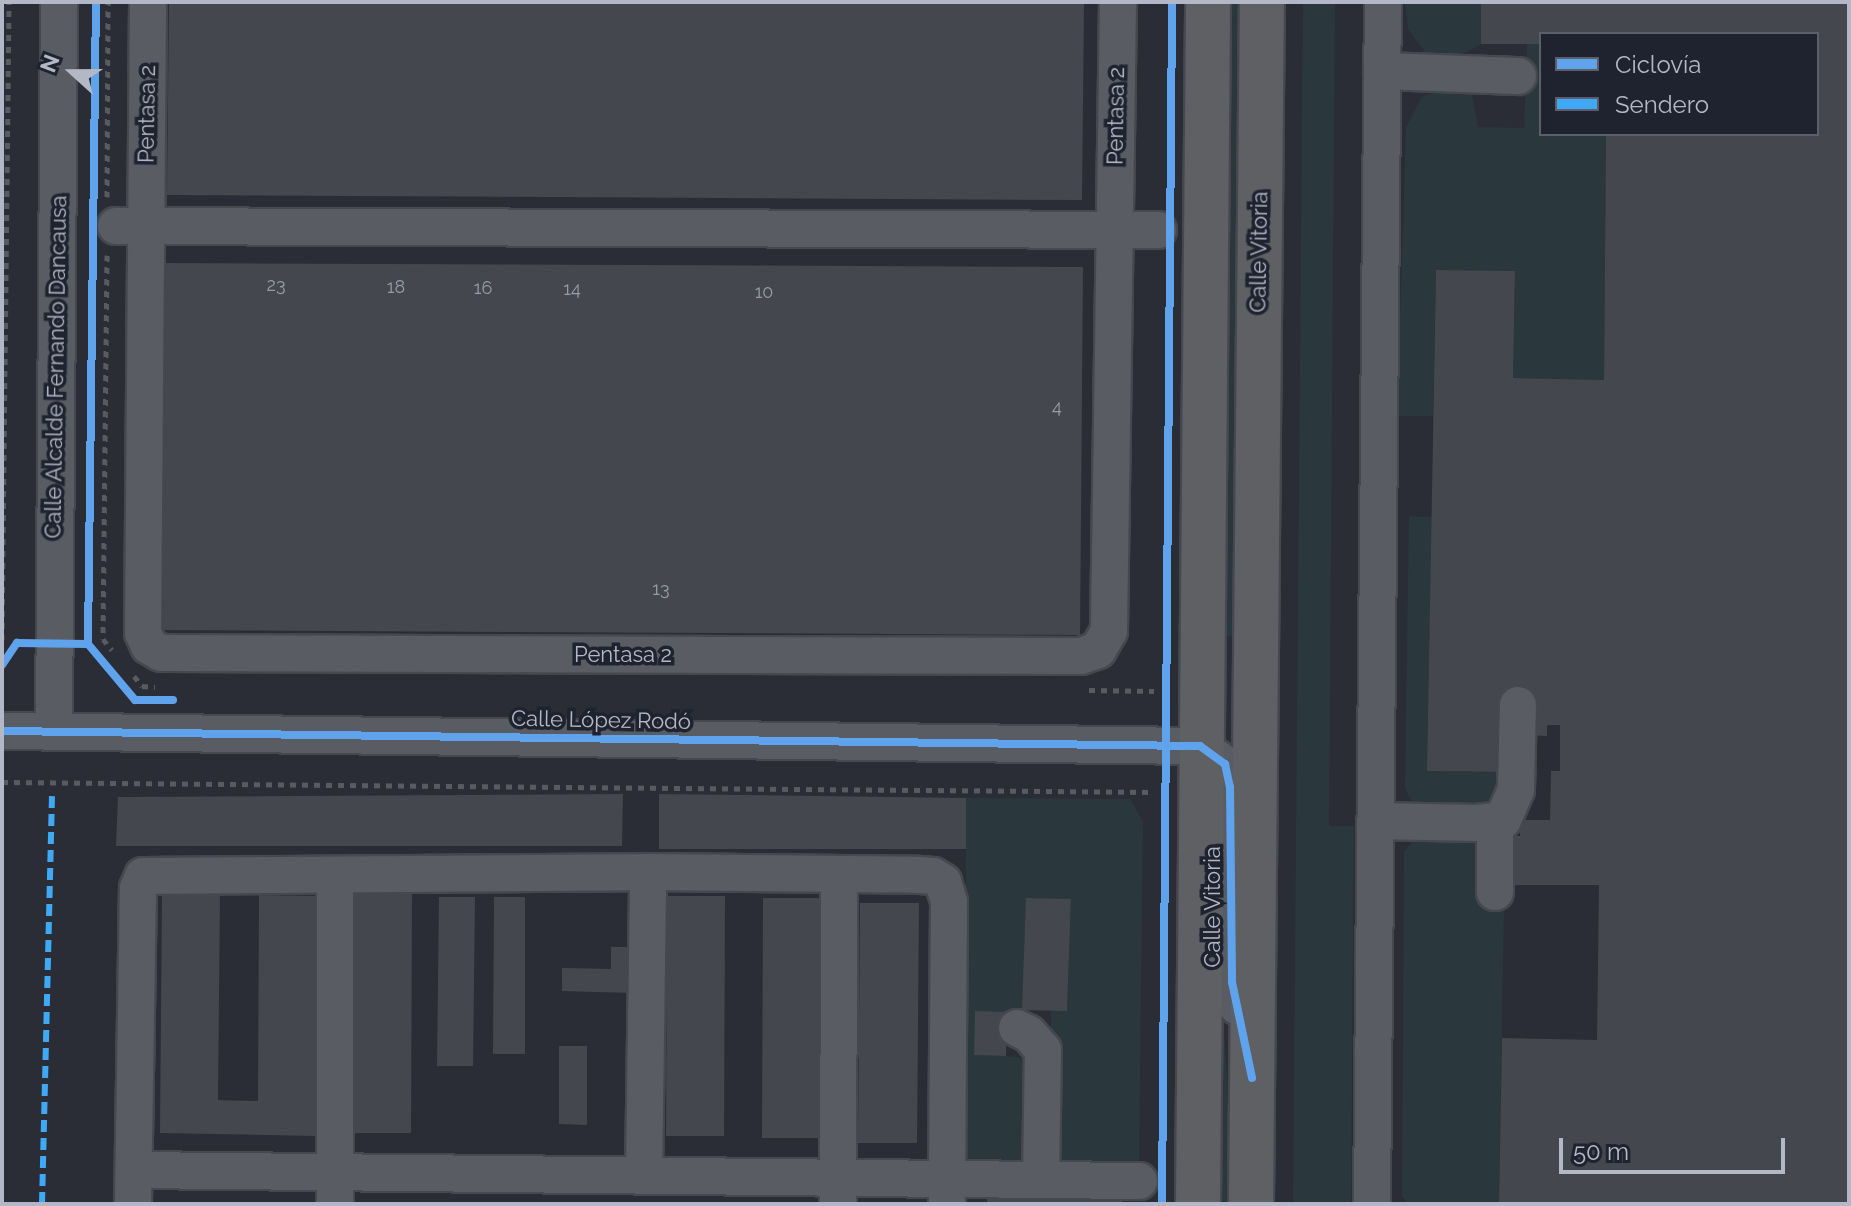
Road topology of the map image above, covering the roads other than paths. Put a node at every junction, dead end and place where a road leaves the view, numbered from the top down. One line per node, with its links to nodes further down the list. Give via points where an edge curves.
1 (59, 2): 15 (street, Calle Alcalde Fernando Dancausa)
2 (148, 2): 9 (street, Pentasa 2)
3 (1118, 2): 11 (street, Pentasa 2)
4 (1208, 2): 16 (highway, Calle Vitoria)
5 (1262, 2): 12 (highway, Calle Vitoria)
6 (1383, 2): 7 (street)
7 (1382, 71): 8 (street); 17 (street)
8 (1518, 76)
9 (119, 226): 11 (street); 11 (street, Pentasa 2, via 143,633 149,646 161,653 1081,656 1098,650 1109,631)
10 (1158, 230): 11 (street)
11 (1114, 231)
12 (1255, 672): 16 (highway, via 1238,705); 24 (highway, Calle Vitoria)
13 (1518, 705): 18 (street, via 1516,790 1510,809)
14 (2, 731): 15 (street, Calle López Rodó)
15 (54, 731): 16 (street, Calle López Rodó)
16 (1200, 746): 24 (street, Calle Vitoria, via 1225,764 1230,787 1232,982); 25 (highway, Calle Vitoria)
17 (1376, 821): 18 (street); 33 (street)
18 (1495, 823): 22 (street)
19 (648, 872): 20 (street); 21 (street); 26 (street)
20 (335, 875): 28 (street, via 143,876 138,888); 29 (street)
21 (839, 875): 31 (street); 32 (street, via 920,875 943,882 949,902)
22 (1495, 892)
23 (1017, 1028): 27 (street, via 1043,1050)
24 (1252, 1078): 36 (highway, Calle Vitoria)
25 (1197, 1151): 34 (highway, Calle Vitoria); 35 (street)
26 (644, 1176): 29 (street); 31 (street)
27 (1041, 1180): 30 (street); 32 (street)
28 (134, 1187): 29 (street)
29 (335, 1188)
30 (1131, 1189)
31 (838, 1191): 32 (street)
32 (947, 1192)
33 (1372, 1203)
34 (1198, 1204)
35 (1206, 1204)
36 (1251, 1204)

